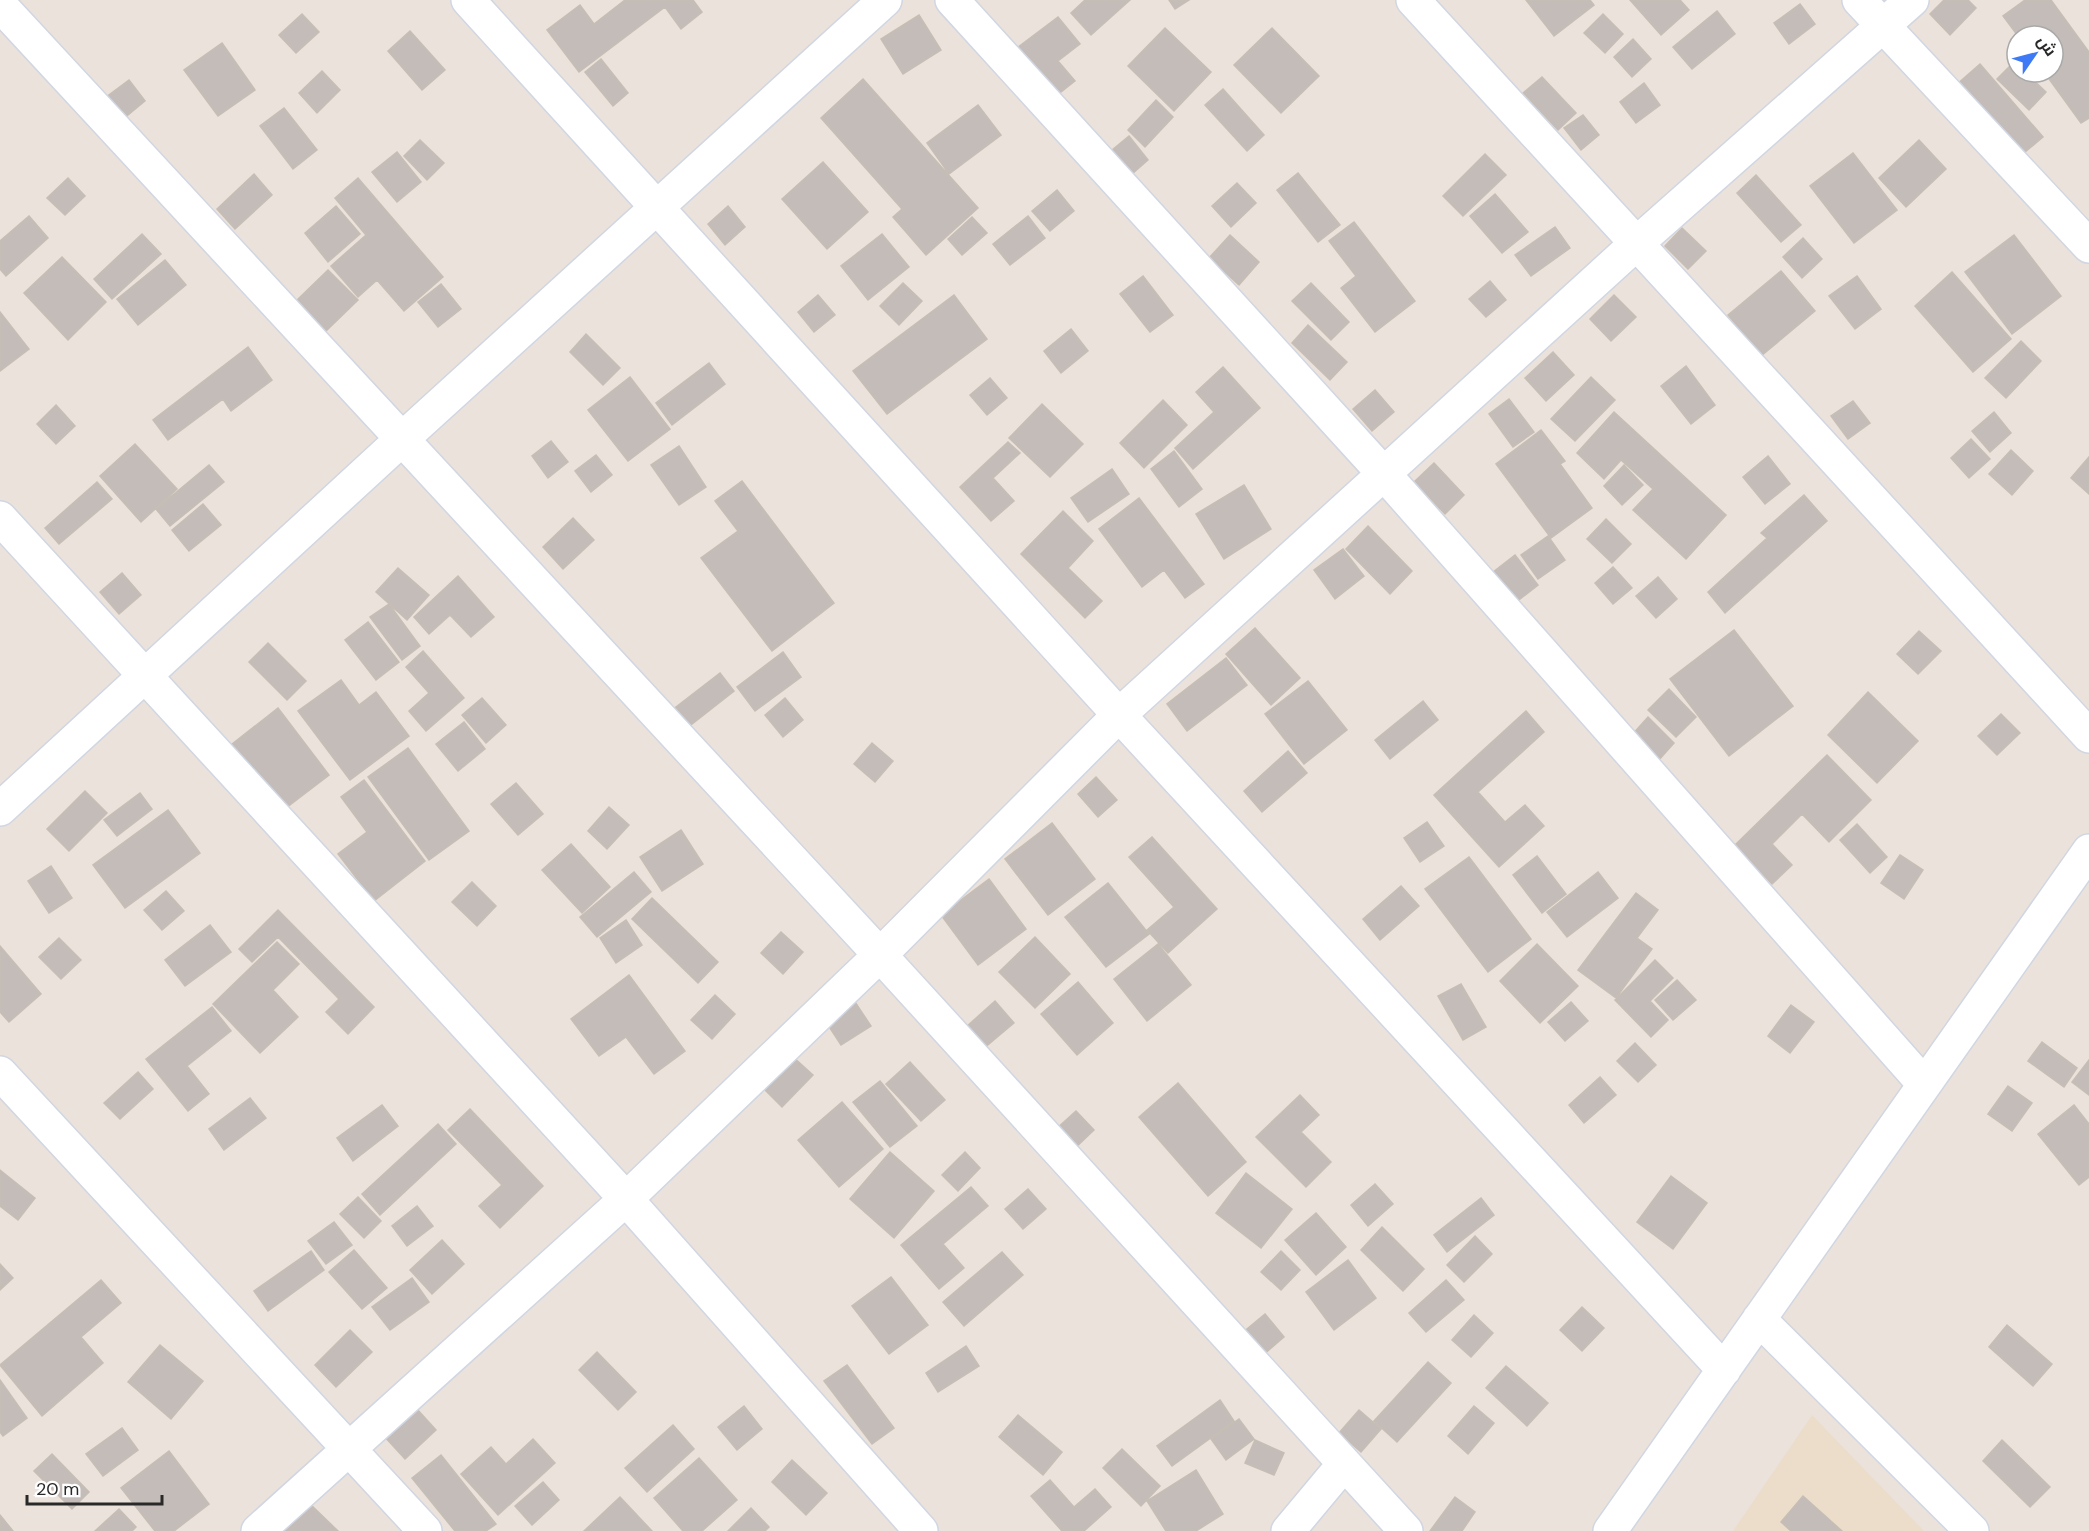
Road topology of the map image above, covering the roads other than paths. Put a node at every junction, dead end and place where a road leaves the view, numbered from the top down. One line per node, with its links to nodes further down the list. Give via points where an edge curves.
1 (468, 0): 9 (street)
2 (885, 0): 9 (street)
3 (952, 0): 13 (street)
4 (1413, 0): 10 (street)
5 (1859, 0): 8 (street)
6 (1912, 0): 8 (street)
7 (0, 5): 12 (street)
8 (1883, 26): 10 (street); 11 (street)
9 (658, 208): 12 (street); 16 (street)
10 (1637, 243): 13 (street); 17 (street)
11 (2089, 246)
12 (401, 440): 15 (street); 20 (street)
13 (1385, 475): 16 (street); 22 (street)
14 (0, 518): 15 (street)
15 (145, 677): 18 (street); 23 (street)
16 (1119, 715): 20 (street); 25 (street)
17 (2089, 736)
18 (0, 809)
19 (2089, 851): 22 (street)
20 (880, 955): 23 (street); 27 (street)
21 (0, 1073): 26 (street)
22 (1924, 1084): 24 (street)
23 (626, 1198): 26 (street); 30 (street)
24 (1759, 1318): 25 (street); 34 (street)
25 (1724, 1370): 33 (street)
26 (349, 1448): 28 (street); 29 (street)
27 (1344, 1464): 31 (street); 32 (street)
28 (258, 1531)
29 (425, 1531)
30 (921, 1531)
31 (1288, 1531)
32 (1406, 1531)
33 (1611, 1531)
34 (1972, 1531)

